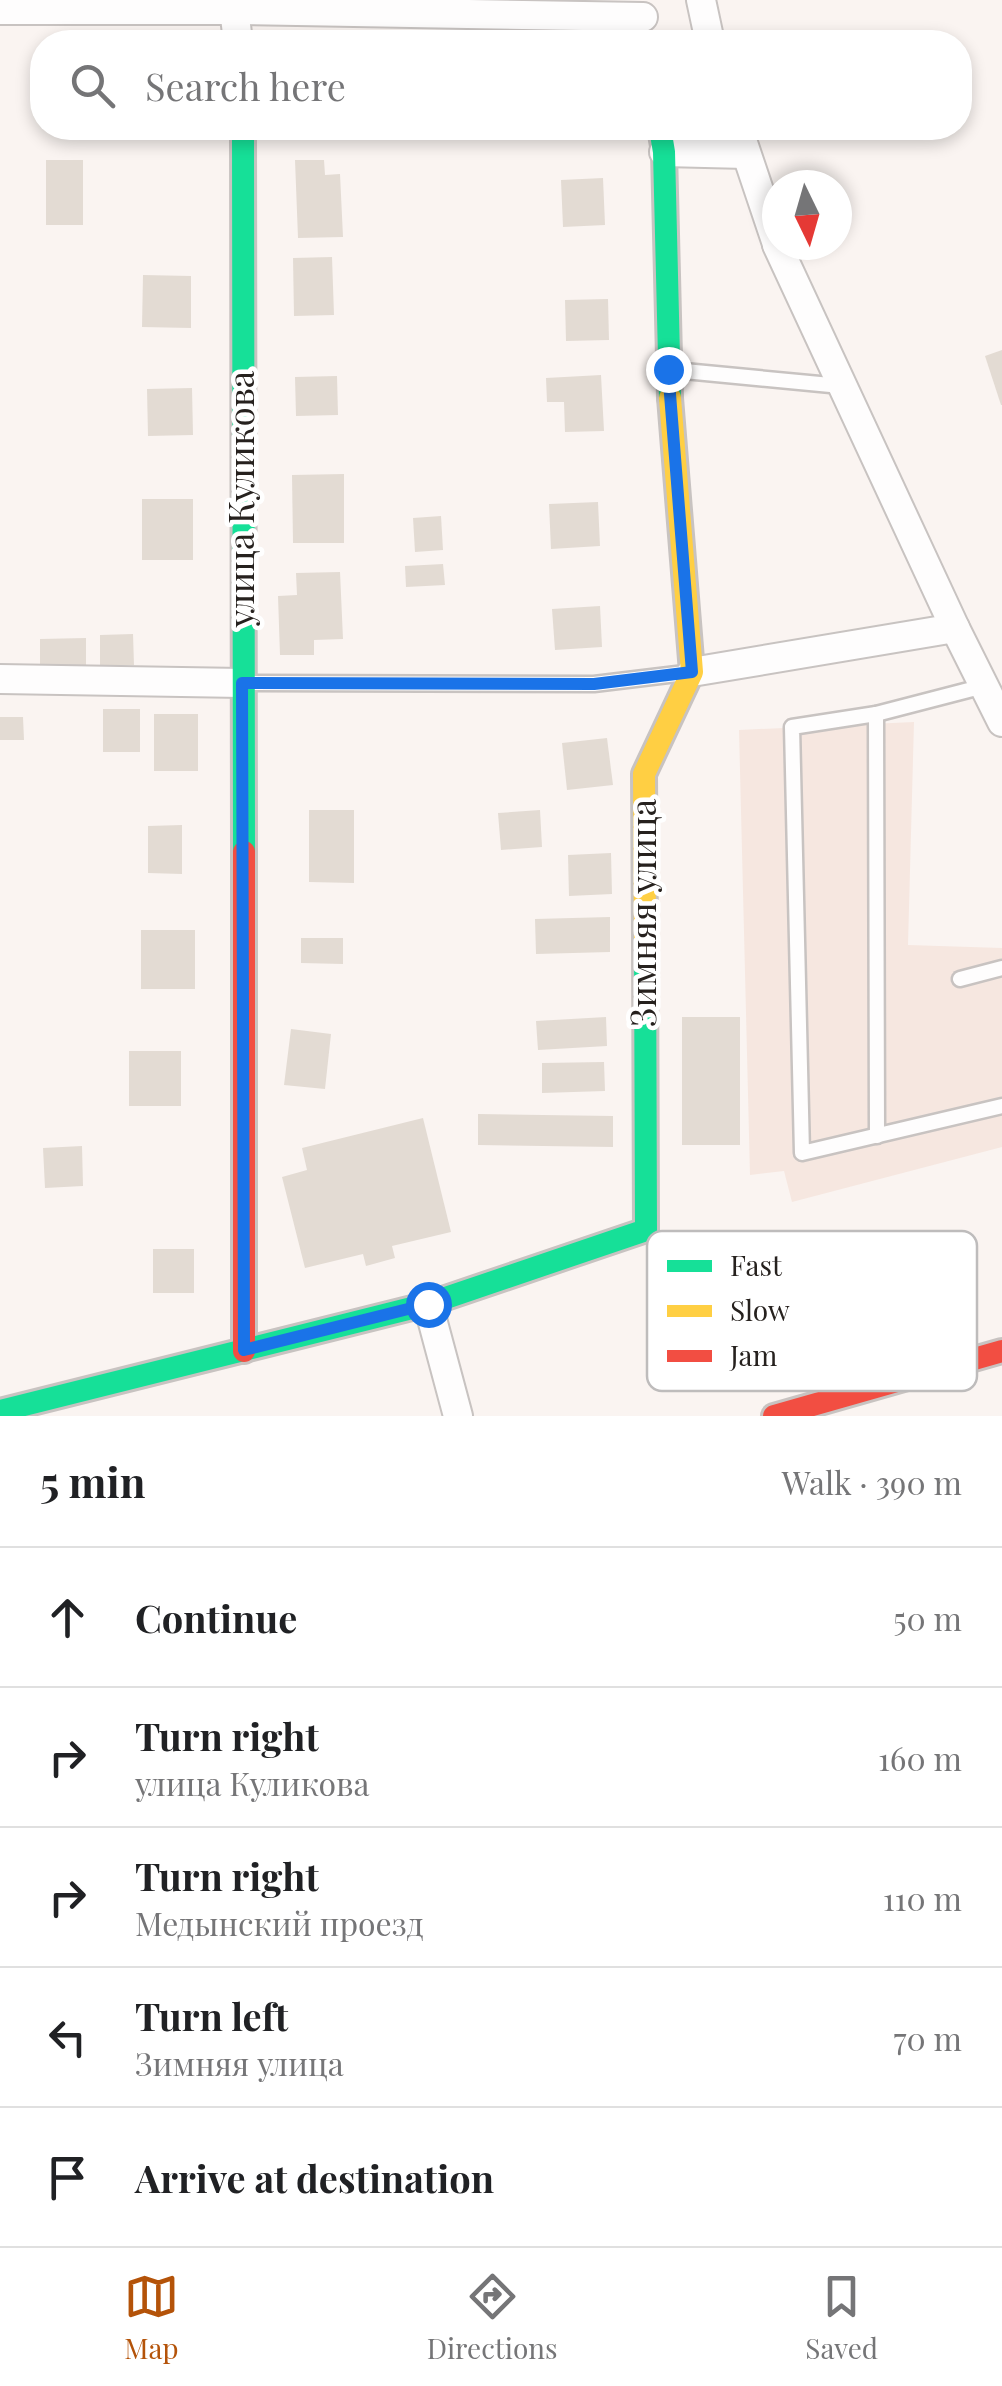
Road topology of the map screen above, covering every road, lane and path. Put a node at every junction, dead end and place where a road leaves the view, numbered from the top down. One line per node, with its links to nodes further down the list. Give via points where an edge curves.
1 (701, 0): 6 (street)
2 (234, 5): 3 (street); 4 (street); 5 (street)
3 (0, 10)
4 (643, 20)
5 (237, 30)
6 (707, 30)
7 (242, 140): 17 (street, улица Куликова)
8 (662, 140): 9 (street); 12 (street, Зимняя улица)
9 (742, 141): 10 (street)
10 (762, 200)
11 (784, 260): 13 (street)
12 (668, 369): 13 (lane); 15 (street, Зимняя улица)
13 (841, 386): 14 (street)
14 (954, 628): 15 (street); 18 (street)
15 (692, 672): 17 (lane, via 594,684); 25 (street, Зимняя улица, via 644,774 646,1230)
16 (0, 679): 17 (street)
17 (242, 683): 26 (street, улица Куликова)
18 (984, 686): 19 (lane); 20 (street)
19 (876, 714): 24 (lane); 24 (lane, via 792,727 802,1153)
20 (1002, 722)
21 (1002, 968): 22 (lane)
22 (960, 979)
23 (1002, 1106): 24 (lane)
24 (877, 1136)
25 (428, 1304): 26 (street); 31 (street)
26 (244, 1350): 30 (street)
27 (1002, 1351): 28 (street)
28 (977, 1358)
29 (862, 1391): 32 (street)
30 (0, 1411)
31 (458, 1416)
32 (774, 1416)

